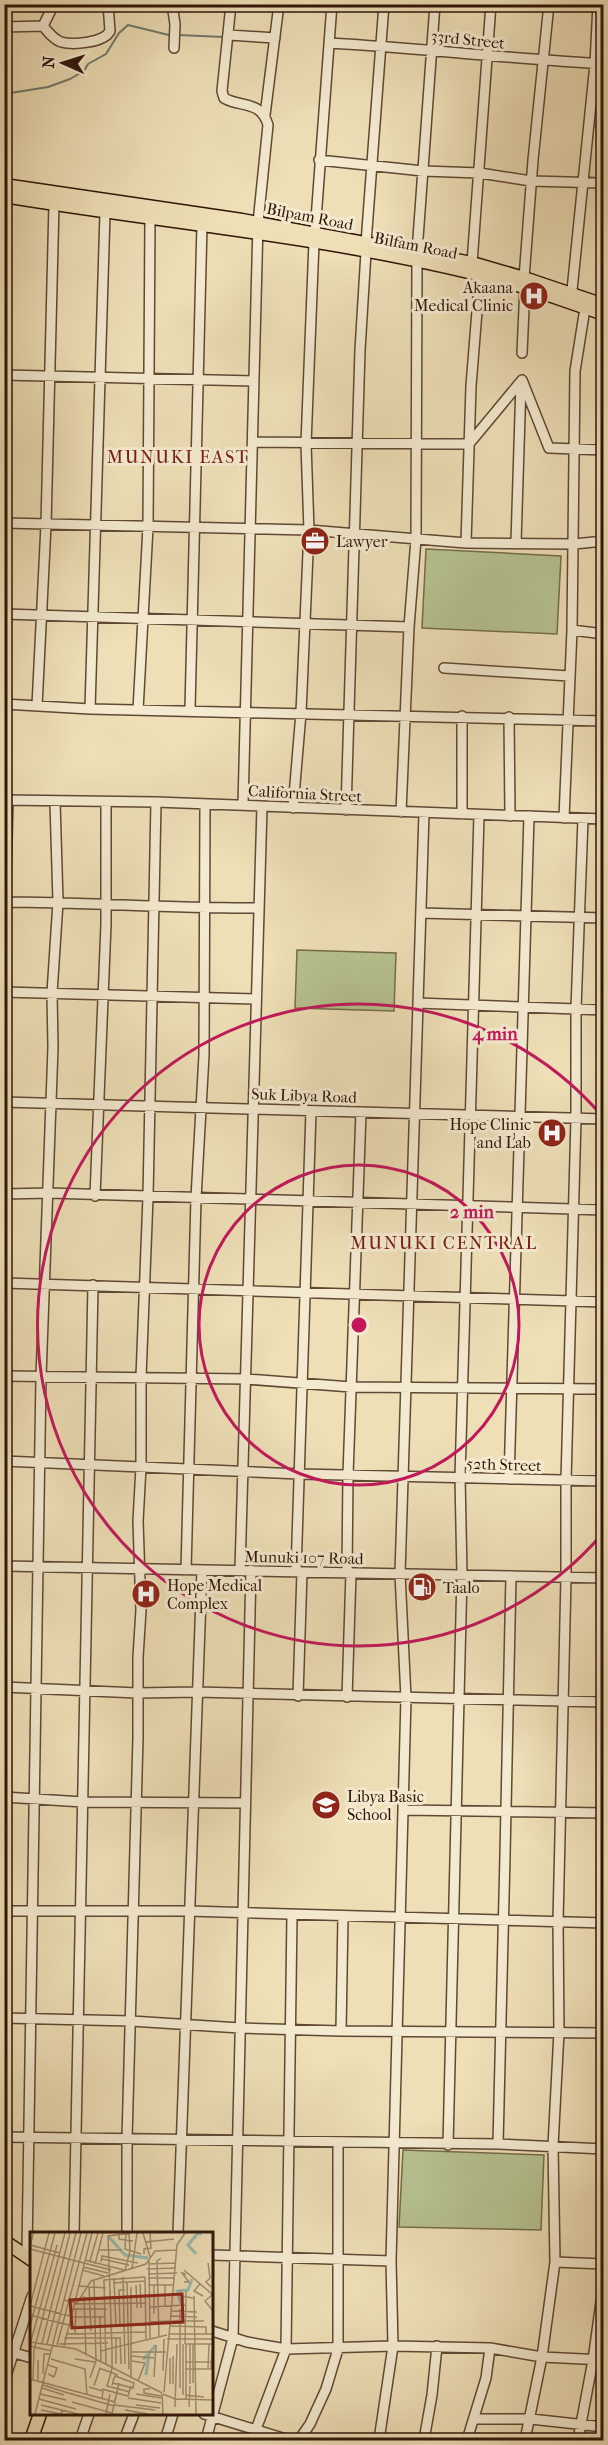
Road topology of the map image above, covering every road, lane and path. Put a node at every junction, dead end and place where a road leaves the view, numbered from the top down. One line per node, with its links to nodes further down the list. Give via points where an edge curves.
1 (54, 4): 12 (street)
2 (108, 4): 12 (street, via 110,31 103,38 59,41)
3 (172, 4): 18 (street, via 176,24)
4 (231, 4): 14 (street)
5 (279, 4): 15 (street)
6 (332, 4): 16 (street)
7 (384, 4): 17 (street)
8 (435, 4): 19 (street)
9 (491, 4): 20 (street)
10 (549, 4): 21 (street)
11 (598, 4): 22 (street)
12 (43, 26): 13 (street)
13 (4, 27)
14 (229, 35): 15 (street); 23 (street, via 224,98 246,103)
15 (275, 38): 23 (street)
16 (328, 43): 17 (street, 33rd Street); 24 (street)
17 (380, 46): 19 (street, 33rd Street); 25 (street)
18 (174, 48)
19 (431, 50): 20 (street, 33rd Street); 26 (street)
20 (489, 57): 21 (street, 33rd Street); 27 (street)
21 (544, 62): 22 (street, 33rd Street); 28 (street)
22 (599, 64): 29 (street)
23 (265, 115): 37 (street, via 268,125)
24 (319, 160): 25 (street); 38 (street)
25 (371, 166): 26 (street); 39 (street)
26 (423, 171): 27 (street); 40 (street)
27 (480, 173): 28 (street); 41 (street)
28 (531, 181): 29 (street); 43 (street)
29 (584, 182): 30 (street); 44 (street)
30 (603, 183)
31 (4, 184): 37 (main road, Bilpam Road)
32 (4, 196): 33 (main road)
33 (54, 204): 34 (main road); 50 (street)
34 (105, 213): 35 (main road); 51 (street)
35 (150, 218): 36 (main road); 52 (street)
36 (202, 224): 37 (main road); 53 (street)
37 (258, 228): 38 (main road, Bilpam Road); 55 (street)
38 (314, 238): 39 (main road, Bilpam Road); 58 (street)
39 (366, 247): 40 (main road, Bilpam Road); 57 (street)
40 (417, 257): 41 (main road, Bilpam Road); 42 (main road, Bilfam Road); 59 (street)
41 (472, 263): 43 (main road, Bilpam Road)
42 (480, 274): 43 (main road, Bilfam Road); 60 (street)
43 (524, 282): 44 (main road, Bilpam Road); 48 (street)
44 (572, 298): 45 (main road, Bilpam Road)
45 (586, 303): 46 (main road, Bilpam Road); 47 (main road); 61 (street, via 576,365)
46 (603, 305)
47 (603, 314)
48 (522, 353)
49 (4, 375): 50 (street)
50 (51, 375): 51 (street); 64 (street)
51 (100, 376): 52 (street); 65 (street)
52 (150, 377): 53 (street); 66 (street)
53 (199, 379): 55 (street); 67 (street)
54 (522, 380): 60 (street); 61 (street, via 549,448); 74 (street)
55 (254, 381): 56 (street)
56 (252, 442): 58 (street); 68 (street)
57 (357, 443): 58 (street); 59 (street); 70 (street)
58 (306, 444): 69 (street)
59 (416, 444): 60 (street); 71 (street)
60 (469, 444): 73 (street)
61 (574, 448): 62 (street); 75 (street)
62 (603, 450)
63 (4, 523): 64 (street)
64 (46, 525): 65 (street); 77 (street)
65 (96, 526): 66 (street); 78 (street)
66 (148, 527): 67 (street); 79 (street)
67 (196, 528): 68 (street); 80 (street)
68 (251, 530): 69 (street); 81 (street)
69 (309, 530): 70 (street); 82 (street)
70 (355, 533): 71 (street); 83 (street)
71 (416, 538): 73 (street); 84 (street)
72 (603, 541): 75 (street)
73 (466, 543): 74 (street)
74 (516, 543): 75 (street)
75 (573, 544): 85 (street)
76 (4, 614): 77 (street)
77 (43, 615): 78 (street); 90 (street)
78 (93, 616): 79 (street); 91 (street)
79 (144, 618): 80 (street); 93 (street)
80 (192, 619): 81 (street); 92 (street)
81 (248, 621): 82 (street); 94 (street)
82 (305, 623): 83 (street); 95 (street)
83 (353, 625): 84 (street); 96 (street)
84 (409, 627): 97 (street)
85 (572, 630): 86 (street); 88 (street)
86 (603, 634)
87 (444, 668): 88 (street)
88 (569, 676): 100 (street)
89 (4, 704): 90 (street)
90 (37, 706): 91 (street)
91 (90, 709): 93 (street)
92 (190, 709): 93 (street); 94 (street)
93 (138, 710)
94 (246, 711): 95 (street); 107 (street)
95 (301, 713): 96 (street); 109 (street)
96 (351, 715): 97 (street); 110 (street)
97 (404, 716): 98 (street); 111 (street)
98 (462, 716): 99 (street); 113 (street)
99 (509, 717): 100 (street); 115 (street)
100 (567, 719): 101 (street); 117 (street)
101 (603, 721)
102 (6, 800): 103 (street, California Street); 120 (street)
103 (55, 802): 104 (street, California Street); 121 (street)
104 (106, 802): 105 (street, California Street); 122 (street)
105 (156, 802): 106 (street, California Street); 123 (street)
106 (205, 804): 107 (street, California Street); 125 (street)
107 (243, 805): 108 (street, California Street)
108 (262, 807): 109 (street, California Street); 124 (street)
109 (293, 808): 110 (street, California Street)
110 (346, 810): 111 (street, California Street)
111 (401, 812): 112 (street, California Street)
112 (424, 813): 113 (street, California Street); 126 (street)
113 (462, 814): 114 (street, California Street)
114 (479, 815): 115 (street, California Street); 127 (street)
115 (510, 816): 116 (street, California Street)
116 (529, 816): 117 (street, California Street); 128 (street)
117 (564, 818): 118 (street, California Street)
118 (583, 819): 119 (street, California Street); 129 (street)
119 (603, 819)
120 (5, 902): 121 (street); 131 (street)
121 (57, 902): 122 (street); 133 (street)
122 (105, 904): 123 (street); 134 (street)
123 (155, 906): 125 (street); 135 (street)
124 (259, 908): 125 (street); 137 (street)
125 (206, 909): 136 (street)
126 (421, 913): 127 (street); 138 (street)
127 (476, 915): 128 (street); 139 (street)
128 (526, 916): 129 (street); 140 (street)
129 (579, 918): 130 (street); 141 (street)
130 (603, 918)
131 (4, 954)
132 (4, 992): 133 (street)
133 (52, 993): 134 (street); 144 (street)
134 (103, 995): 135 (street); 145 (street)
135 (153, 997): 136 (street); 146 (street)
136 (204, 999): 137 (street); 147 (street)
137 (255, 999): 148 (street)
138 (418, 1003): 139 (street); 151 (street)
139 (473, 1005): 140 (street); 152 (street)
140 (523, 1006): 141 (street); 153 (street)
141 (576, 1009): 142 (street); 154 (street)
142 (603, 1010)
143 (4, 1102): 144 (street, Suk Libya Road)
144 (52, 1103): 145 (street, Suk Libya Road); 156 (street)
145 (99, 1105): 146 (street, Suk Libya Road); 158 (street)
146 (150, 1107): 147 (street, Suk Libya Road); 159 (street)
147 (201, 1108): 148 (street, Suk Libya Road); 160 (street)
148 (253, 1109): 149 (street, Suk Libya Road); 161 (street)
149 (311, 1111): 150 (street, Suk Libya Road); 162 (street)
150 (361, 1112): 151 (street, Suk Libya Road); 163 (street)
151 (415, 1114): 152 (street, Suk Libya Road); 164 (street)
152 (470, 1115): 153 (street, Suk Libya Road); 165 (street)
153 (520, 1117): 154 (street, Suk Libya Road); 166 (street)
154 (576, 1119): 155 (street, Suk Libya Road); 167 (street)
155 (603, 1119)
156 (49, 1193): 157 (street); 158 (street); 170 (street)
157 (4, 1194)
158 (95, 1196): 159 (street)
159 (148, 1197): 160 (street); 172 (street)
160 (196, 1198): 161 (street); 173 (street)
161 (251, 1199): 162 (street); 174 (street)
162 (308, 1201): 163 (street); 175 (street)
163 (358, 1202): 164 (street); 176 (street)
164 (412, 1204): 165 (street); 177 (street)
165 (468, 1205): 166 (street); 178 (street)
166 (517, 1207): 167 (street); 179 (street)
167 (573, 1209): 168 (street); 180 (street)
168 (603, 1210)
169 (4, 1282): 170 (street)
170 (44, 1284): 171 (street); 183 (street)
171 (93, 1286): 172 (street); 184 (street)
172 (144, 1287): 173 (street); 185 (street)
173 (193, 1289): 174 (street); 186 (street)
174 (248, 1290): 175 (street); 187 (street)
175 (306, 1292): 176 (street); 188 (street)
176 (355, 1294): 177 (street); 191 (street)
177 (408, 1296): 178 (street); 189 (street)
178 (466, 1298): 179 (street); 190 (street)
179 (515, 1299): 180 (street); 192 (street)
180 (569, 1301): 181 (street); 194 (street)
181 (603, 1302)
182 (4, 1376): 183 (street)
183 (41, 1377): 184 (street); 196 (street)
184 (91, 1377): 185 (street); 197 (street)
185 (141, 1377): 186 (street); 198 (street)
186 (190, 1379): 187 (street); 199 (street)
187 (246, 1380): 188 (street); 200 (street)
188 (302, 1384): 191 (street); 201 (street)
189 (405, 1386): 190 (street); 191 (street); 203 (street)
190 (463, 1386): 192 (street); 204 (street)
191 (351, 1387): 202 (street)
192 (512, 1388): 194 (street); 205 (street)
193 (603, 1389): 194 (street)
194 (569, 1390): 206 (street)
195 (4, 1461): 196 (street, 52th Street)
196 (40, 1463): 197 (street, 52th Street); 209 (street)
197 (89, 1465): 198 (street, 52th Street); 210 (street)
198 (141, 1467): 199 (street, 52th Street); 211 (street)
199 (187, 1469): 200 (street, 52th Street); 212 (street)
200 (243, 1470): 201 (street, 52th Street); 214 (street)
201 (299, 1474): 202 (street, 52th Street); 216 (street)
202 (348, 1475): 203 (street, 52th Street); 217 (street)
203 (403, 1476): 204 (street, 52th Street); 218 (street)
204 (460, 1477): 205 (street, 52th Street); 219 (street)
205 (509, 1479): 206 (street, 52th Street)
206 (566, 1481): 207 (street, 52th Street); 221 (street)
207 (603, 1481)
208 (4, 1566): 209 (street, Munuki 107 Road)
209 (38, 1566): 210 (street, Munuki 107 Road); 224 (street)
210 (87, 1567): 211 (street, Munuki 107 Road); 225 (street)
211 (141, 1568): 212 (street, Munuki 107 Road); 227 (street)
212 (186, 1569): 213 (street, Munuki 107 Road)
213 (202, 1570): 214 (street, Munuki 107 Road); 226 (street)
214 (240, 1570): 215 (street, Munuki 107 Road)
215 (251, 1570): 216 (street, Munuki 107 Road); 228 (street)
216 (299, 1572): 217 (street, Munuki 107 Road); 229 (street)
217 (349, 1573): 218 (street, Munuki 107 Road); 230 (street)
218 (400, 1574): 219 (street, Munuki 107 Road); 231 (street)
219 (462, 1575): 220 (street, Munuki 107 Road); 232 (street)
220 (511, 1576): 221 (street, Munuki 107 Road); 233 (street)
221 (566, 1578): 222 (street, Munuki 107 Road); 234 (street)
222 (603, 1578)
223 (4, 1687): 224 (street)
224 (36, 1689): 225 (street); 237 (street)
225 (85, 1690): 227 (street); 238 (street)
226 (197, 1692): 227 (street); 228 (street); 240 (street)
227 (137, 1693): 239 (street)
228 (249, 1693): 229 (street); 241 (street)
229 (298, 1696): 230 (street)
230 (347, 1697): 231 (street)
231 (406, 1698): 232 (street); 242 (street)
232 (459, 1699): 233 (street); 243 (street)
233 (508, 1701): 234 (street); 244 (street)
234 (563, 1701): 235 (street); 245 (street)
235 (603, 1702)
236 (4, 1797): 237 (street)
237 (35, 1798): 238 (street); 248 (street)
238 (82, 1802): 239 (street); 249 (street)
239 (135, 1802): 240 (street); 250 (street)
240 (193, 1802): 241 (street); 251 (street)
241 (245, 1803): 252 (street)
242 (403, 1810): 243 (street); 255 (street)
243 (456, 1812): 244 (street); 256 (street)
244 (505, 1812): 245 (street); 257 (street)
245 (560, 1812): 246 (street); 258 (street)
246 (603, 1813)
247 (4, 1911): 248 (street)
248 (33, 1911): 249 (street); 261 (street)
249 (80, 1911): 250 (street); 262 (street)
250 (134, 1911): 251 (street); 263 (street)
251 (189, 1911): 252 (street); 264 (street)
252 (242, 1913): 253 (street); 265 (street)
253 (291, 1915): 254 (street); 266 (street)
254 (343, 1916): 255 (street); 270 (street)
255 (400, 1917): 256 (street); 267 (street)
256 (453, 1919): 257 (street); 268 (street)
257 (504, 1920): 258 (street); 269 (street)
258 (558, 1922): 259 (street); 271 (street)
259 (603, 1923)
260 (4, 2018): 261 (street)
261 (31, 2018): 262 (street); 274 (street)
262 (78, 2019): 263 (street); 276 (street)
263 (131, 2021): 264 (street); 277 (street)
264 (185, 2024): 265 (street); 275 (street)
265 (240, 2028): 266 (street); 278 (street)
266 (290, 2028): 270 (street); 279 (street)
267 (398, 2030): 268 (street); 270 (street); 281 (street)
268 (450, 2030): 269 (street); 283 (street)
269 (501, 2030): 271 (street); 282 (street)
270 (341, 2031)
271 (559, 2032): 272 (street); 284 (street)
272 (603, 2032)
273 (4, 2137): 274 (street)
274 (28, 2137): 276 (street); 289 (street)
275 (182, 2138): 277 (street); 278 (street); 288 (street)
276 (76, 2139): 277 (street); 286 (street)
277 (128, 2139): 287 (street)
278 (237, 2140): 279 (street); 291 (street)
279 (289, 2141): 280 (street); 292 (street)
280 (338, 2142): 281 (street); 293 (street)
281 (395, 2144): 283 (street); 294 (street)
282 (498, 2144): 283 (street); 284 (street)
283 (448, 2145)
284 (553, 2146): 285 (street); 295 (street)
285 (603, 2149)
286 (74, 2232)
287 (127, 2232)
288 (178, 2232)
289 (17, 2247)
290 (213, 2255): 291 (street)
291 (235, 2257): 292 (street); 300 (street)
292 (286, 2257): 293 (street); 304 (street)
293 (338, 2258): 294 (street); 305 (street)
294 (391, 2261): 301 (street)
295 (555, 2262): 296 (street); 308 (street)
296 (603, 2264)
297 (603, 2280): 309 (street)
298 (30, 2301): 306 (street)
299 (213, 2331): 300 (street)
300 (233, 2338): 304 (street); 311 (street)
301 (393, 2346): 302 (street); 305 (street); 330 (street)
302 (437, 2346): 303 (street); 331 (street)
303 (490, 2348): 308 (street); 317 (street)
304 (286, 2349): 305 (street); 321 (street)
305 (338, 2349): 329 (street, via 326,2389)
306 (9, 2351): 307 (street); 310 (street)
307 (30, 2357)
308 (542, 2357): 309 (street); 318 (street)
309 (598, 2360): 319 (street)
310 (4, 2382)
311 (213, 2402)
312 (39, 2415): 322 (main road)
313 (89, 2415): 323 (street)
314 (134, 2415): 324 (street)
315 (173, 2415): 325 (street)
316 (209, 2415): 321 (street); 326 (street)
317 (475, 2419): 318 (street); 332 (street)
318 (531, 2419): 319 (street); 333 (street)
319 (582, 2425): 320 (street); 334 (street)
320 (603, 2427)
321 (256, 2428): 327 (street); 328 (street)
322 (32, 2440)
323 (80, 2440)
324 (124, 2440)
325 (165, 2440)
326 (206, 2440)
327 (252, 2440)
328 (289, 2440)
329 (299, 2440)
330 (379, 2440)
331 (424, 2440)
332 (467, 2440)
333 (525, 2440)
334 (578, 2440)

